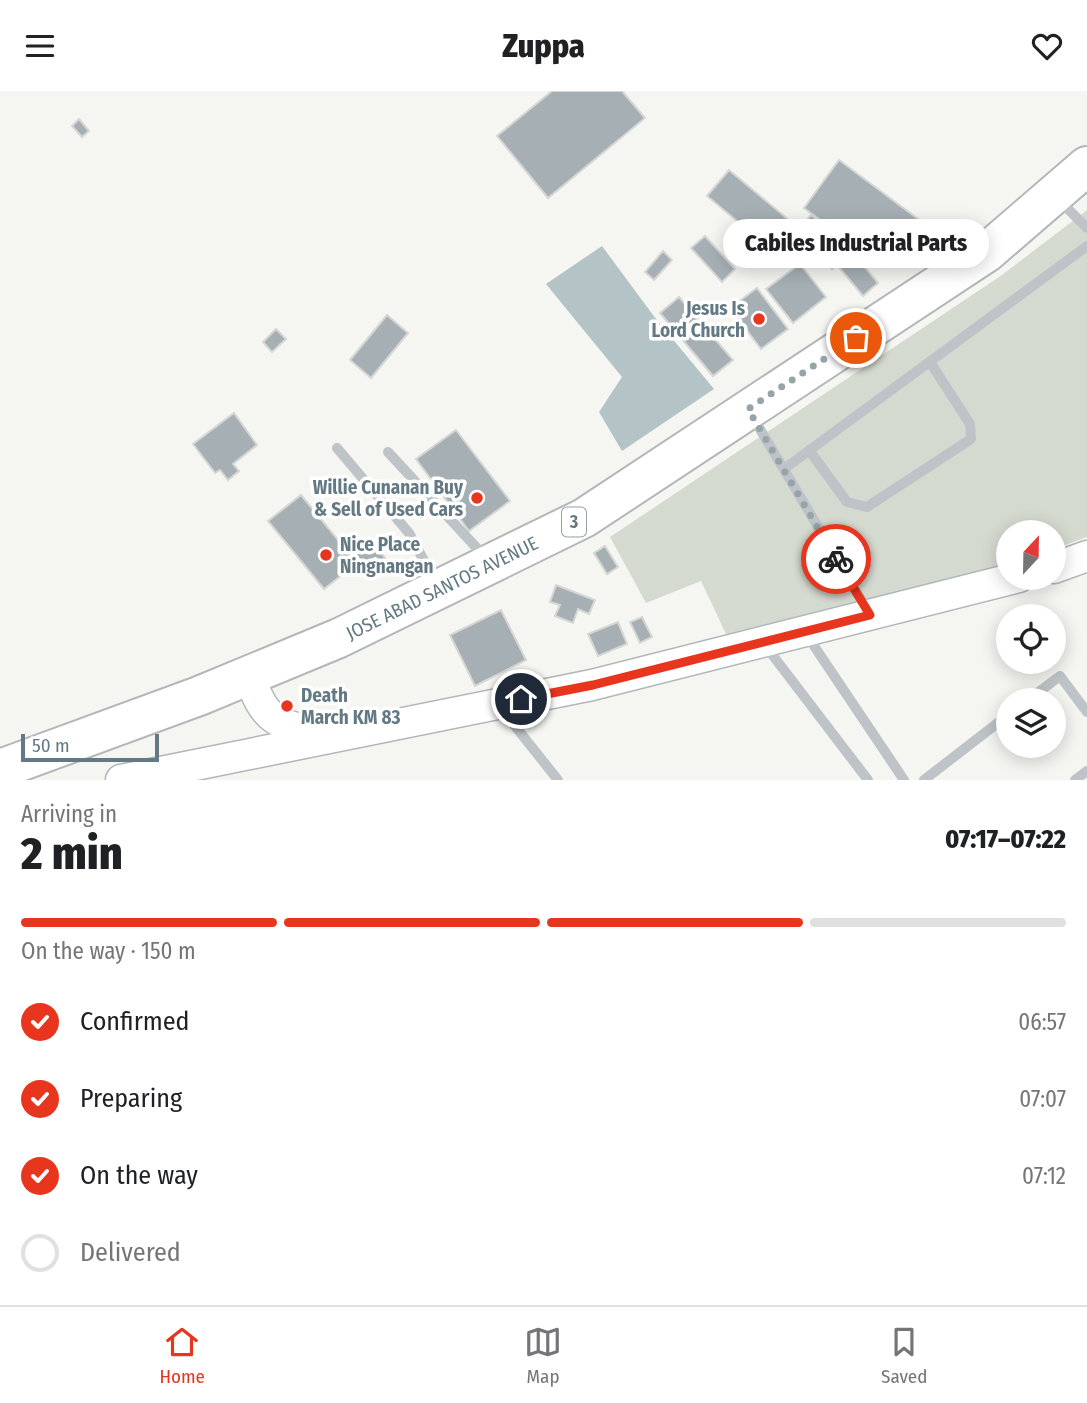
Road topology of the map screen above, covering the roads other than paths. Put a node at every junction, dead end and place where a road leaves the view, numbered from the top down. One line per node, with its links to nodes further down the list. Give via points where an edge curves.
1 (1087, 166): 2 (highway, JOSE ABAD SANTOS AVENUE / 3)
2 (1054, 195): 3 (lane); 6 (highway, JOSE ABAD SANTOS AVENUE / 3, via 986,253)
3 (1087, 228)
4 (1087, 246): 5 (lane)
5 (930, 362): 8 (lane); 8 (lane, via 970,424 971,439 867,507 847,502)
6 (748, 409): 10 (lane); 12 (highway, JOSE ABAD SANTOS AVENUE / 3, via 584,518)
7 (337, 448): 17 (lane, via 409,533)
8 (809, 450): 10 (lane)
9 (388, 452): 12 (lane)
10 (783, 469): 18 (lane)
11 (1087, 556): 13 (main road)
12 (491, 564): 17 (highway, JOSE ABAD SANTOS AVENUE / 3)
13 (1066, 565)
14 (1087, 568): 15 (main road)
15 (1066, 569)
16 (996, 583): 18 (main road)
17 (439, 591): 21 (highway, JOSE ABAD SANTOS AVENUE / 3)
18 (870, 615): 19 (main road)
19 (804, 632): 20 (main road); 32 (lane)
20 (762, 642): 23 (main road); 31 (lane)
21 (250, 675): 26 (main road, via 257,700 268,716); 27 (highway, JOSE ABAD SANTOS AVENUE / 3)
22 (1043, 688): 24 (lane, via 1060,675)
23 (498, 704): 26 (main road); 30 (lane)
24 (1087, 712)
25 (996, 724): 33 (lane)
26 (332, 737): 29 (main road)
27 (0, 769)
28 (1087, 771): 34 (lane)
29 (121, 780)
30 (558, 780)
31 (868, 780)
32 (904, 780)
33 (924, 780)
34 (1075, 780)

